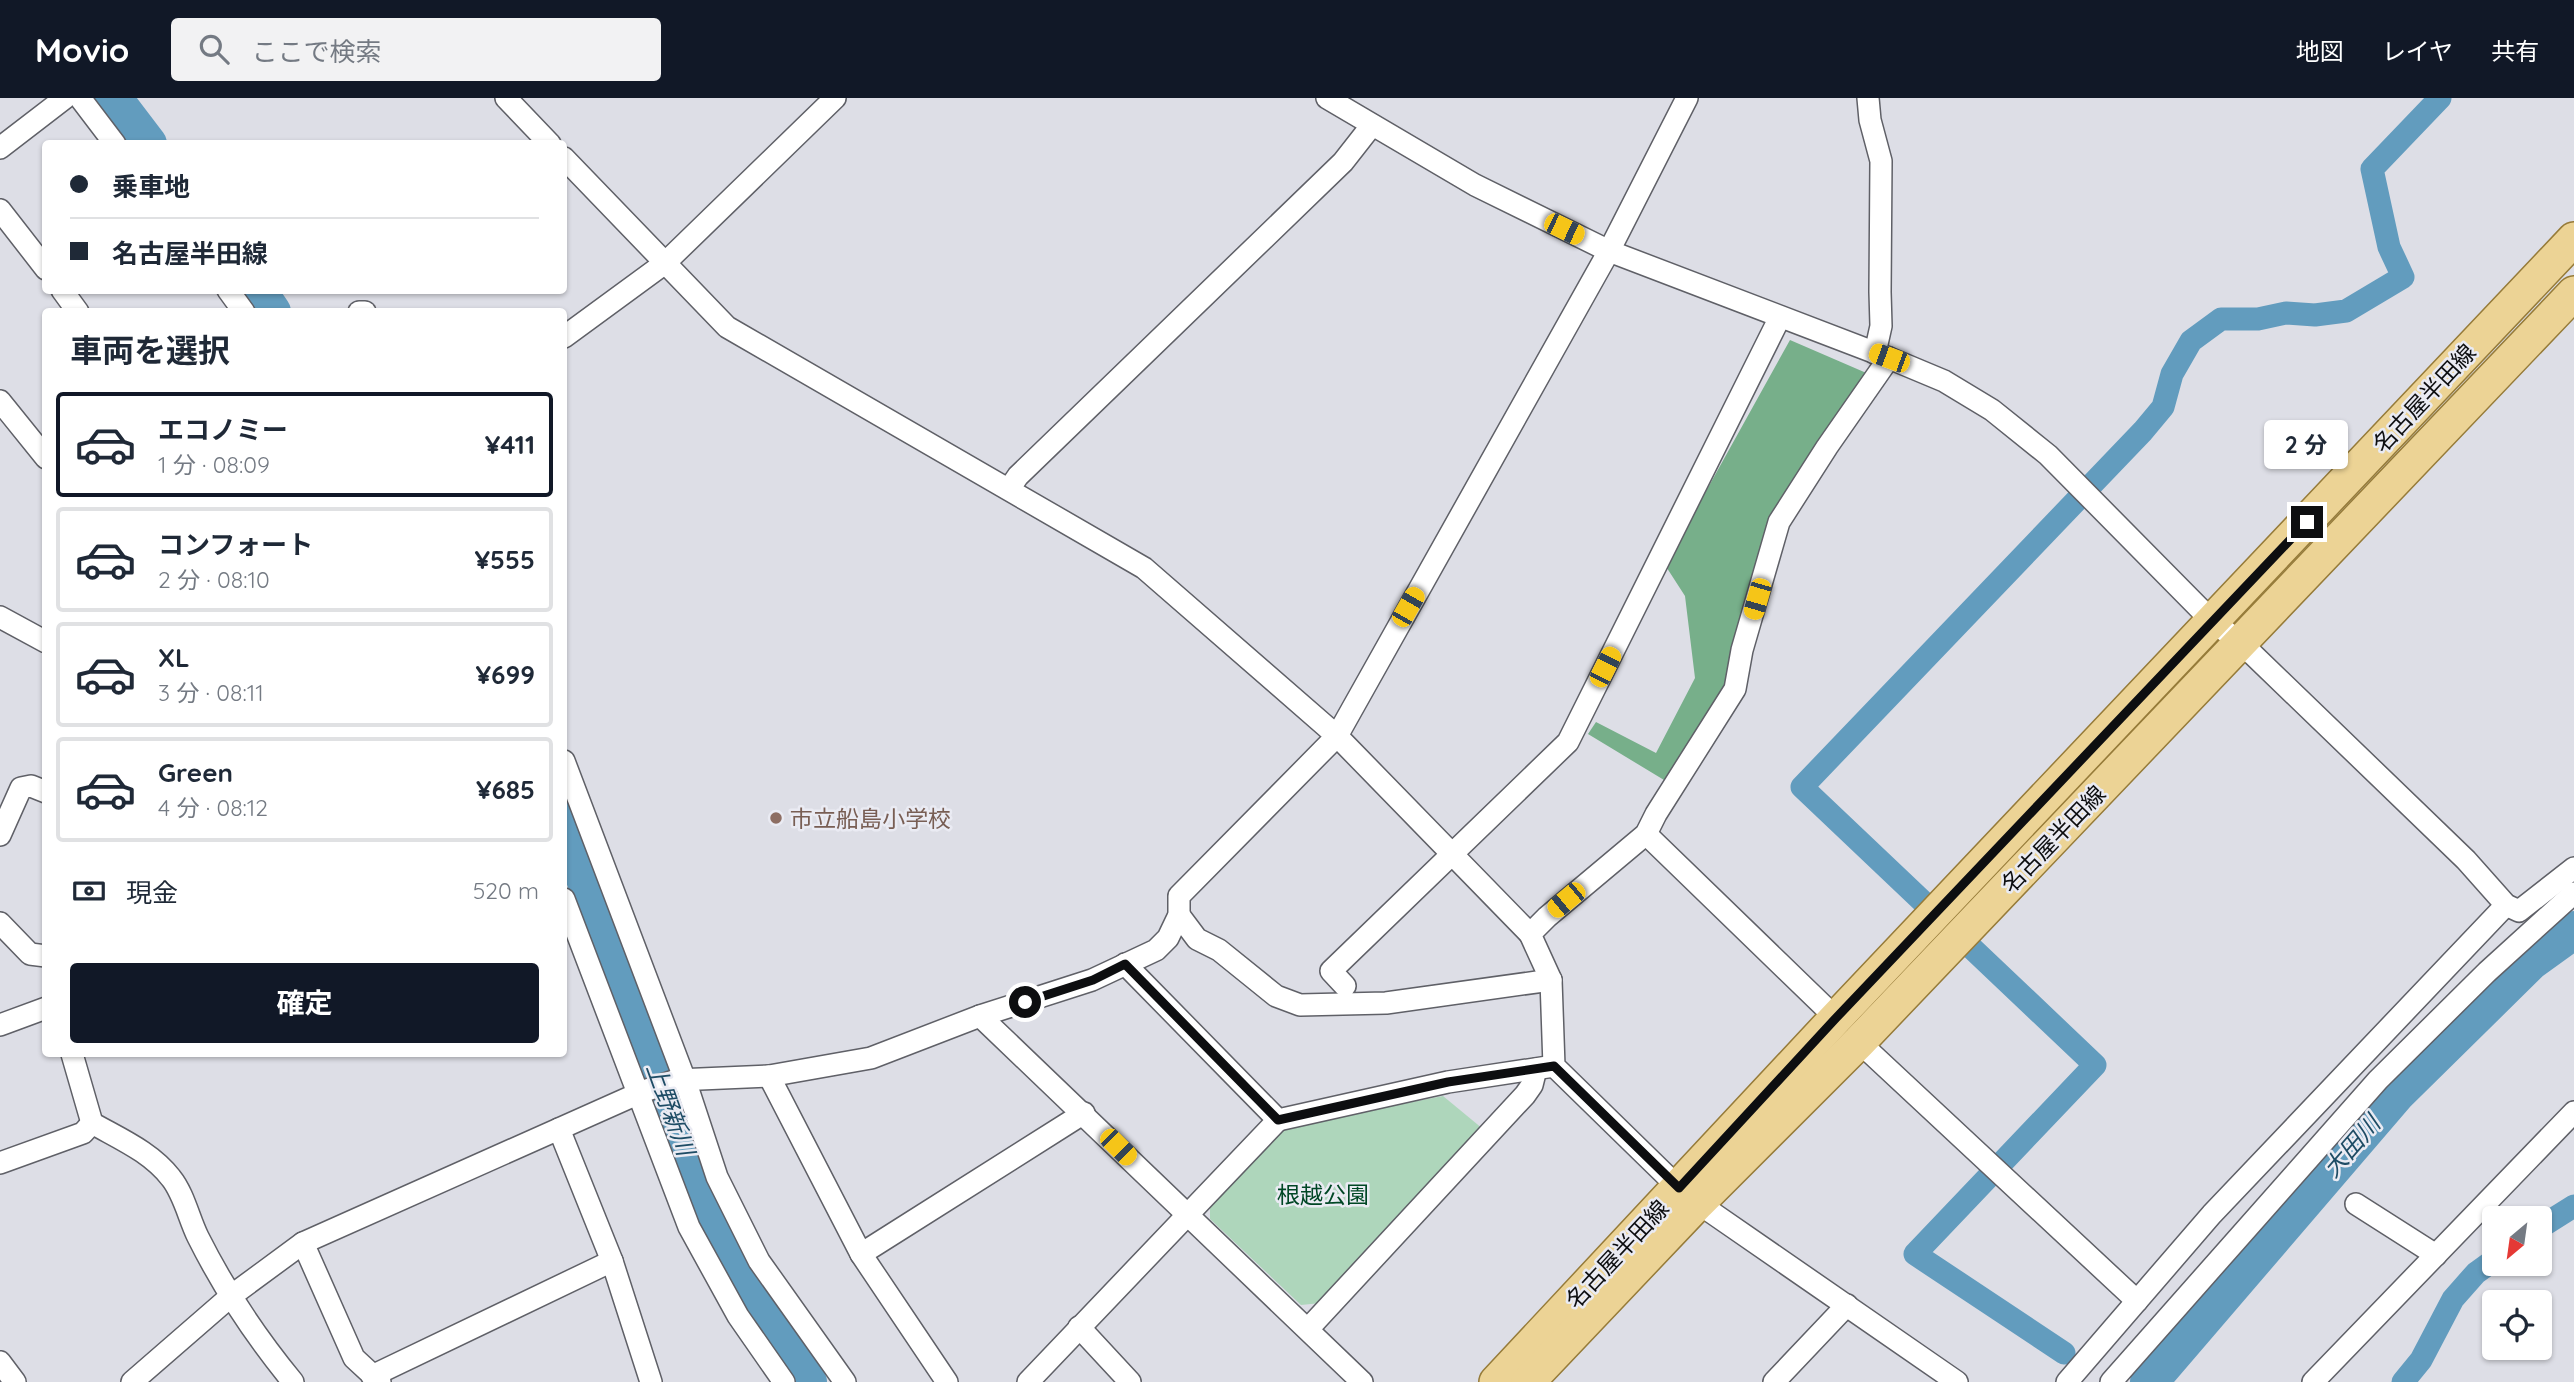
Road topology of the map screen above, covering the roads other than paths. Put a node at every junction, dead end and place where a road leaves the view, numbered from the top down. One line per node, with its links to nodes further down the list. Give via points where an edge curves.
1 (65, 98): 11 (street)
2 (80, 98): 9 (street)
3 (506, 98): 10 (street)
4 (835, 98): 16 (street)
5 (1326, 98): 8 (street)
6 (1687, 98): 15 (street)
7 (1868, 98): 21 (street, via 1881,161)
8 (1372, 125): 15 (street, via 1475,185); 24 (street, via 1343,162 1027,466)
9 (112, 140)
10 (546, 140)
11 (0, 148)
12 (567, 161): 16 (street)
13 (0, 210): 17 (street)
14 (2574, 239): 26 (main road, 名古屋半田線)
15 (1609, 251): 19 (street); 29 (street)
16 (665, 263): 20 (street); 24 (street, via 727,327)
17 (42, 264)
18 (2574, 293): 28 (main road, 名古屋半田線)
19 (1780, 317): 21 (street); 34 (street, via 1568,742)
20 (567, 335)
21 (1882, 355): 26 (street, via 1944,381 1992,410 2048,455); 32 (street, via 1779,522 1735,689)
22 (0, 401): 23 (street)
23 (42, 453)
24 (1009, 489): 29 (street, via 1144,568)
25 (0, 617): 27 (street)
26 (2213, 622): 28 (street); 48 (main road, 名古屋半田線)
27 (42, 640)
28 (2240, 642): 37 (street, via 2466,860); 50 (main road, 名古屋半田線)
29 (1337, 736): 34 (street); 39 (street, via 1179,896)
30 (567, 769): 54 (street)
31 (42, 790): 33 (street, via 21,788)
32 (1646, 834): 41 (street); 48 (street)
33 (0, 835)
34 (1453, 855): 41 (street); 45 (street, via 1331,971)
35 (2574, 868): 37 (street, via 2519,911)
36 (2574, 893): 91 (street, via 2378,1080)
37 (2506, 905): 70 (street, via 2212,1214)
38 (567, 907): 55 (street)
39 (1179, 915): 43 (street, via 1156,950); 44 (street, via 1197,939 1219,950 1276,996 1300,1005 1386,1003)
40 (0, 923): 42 (street, via 30,954)
41 (1530, 934): 44 (street)
42 (42, 956)
43 (1125, 964): 47 (street, via 1093,980); 58 (street)
44 (1550, 980): 52 (street)
45 (1345, 986)
46 (42, 1010): 49 (street)
47 (980, 1016): 53 (street, via 871,1058); 57 (street)
48 (1836, 1018): 62 (main road, 名古屋半田線)
49 (0, 1025)
50 (1860, 1042): 62 (main road, 名古屋半田線); 70 (street)
51 (73, 1057): 59 (street)
52 (1545, 1067): 58 (street, via 1448,1082); 62 (street); 73 (street, via 1525,1096)
53 (769, 1076): 54 (street); 66 (street)
54 (681, 1080): 55 (street); 81 (street, via 718,1177 759,1261)
55 (640, 1093): 60 (street); 80 (street, via 689,1227 738,1316)
56 (2574, 1112): 67 (street)
57 (1084, 1113): 64 (street); 66 (street)
58 (1278, 1120): 64 (street)
59 (92, 1123): 61 (street, via 83,1133); 69 (street, via 148,1154 173,1180)
60 (559, 1129): 65 (street); 68 (street)
61 (0, 1163)
62 (1688, 1196): 71 (street); 86 (main road, 名古屋半田線); 87 (main road, 名古屋半田線)
63 (2356, 1204): 67 (street)
64 (1187, 1216): 72 (street); 73 (street)
65 (303, 1243): 69 (street); 75 (street, via 354,1358)
66 (861, 1254): 82 (street)
67 (2436, 1255): 92 (street)
68 (612, 1261): 75 (street); 79 (street)
69 (231, 1296): 77 (street); 78 (street)
70 (2137, 1301): 90 (street)
71 (1847, 1305): 88 (street); 89 (street)
72 (1079, 1327): 83 (street); 84 (street)
73 (1308, 1329): 85 (street)
74 (0, 1362): 76 (street)
75 (376, 1379)
76 (15, 1382)
77 (132, 1382)
78 (293, 1382)
79 (651, 1382)
80 (784, 1382)
81 (845, 1382)
82 (947, 1382)
83 (1028, 1382)
84 (1130, 1382)
85 (1362, 1382)
86 (1496, 1382)
87 (1528, 1382)
88 (1774, 1382)
89 (1957, 1382)
90 (2067, 1382)
91 (2111, 1382)
92 (2313, 1382)

